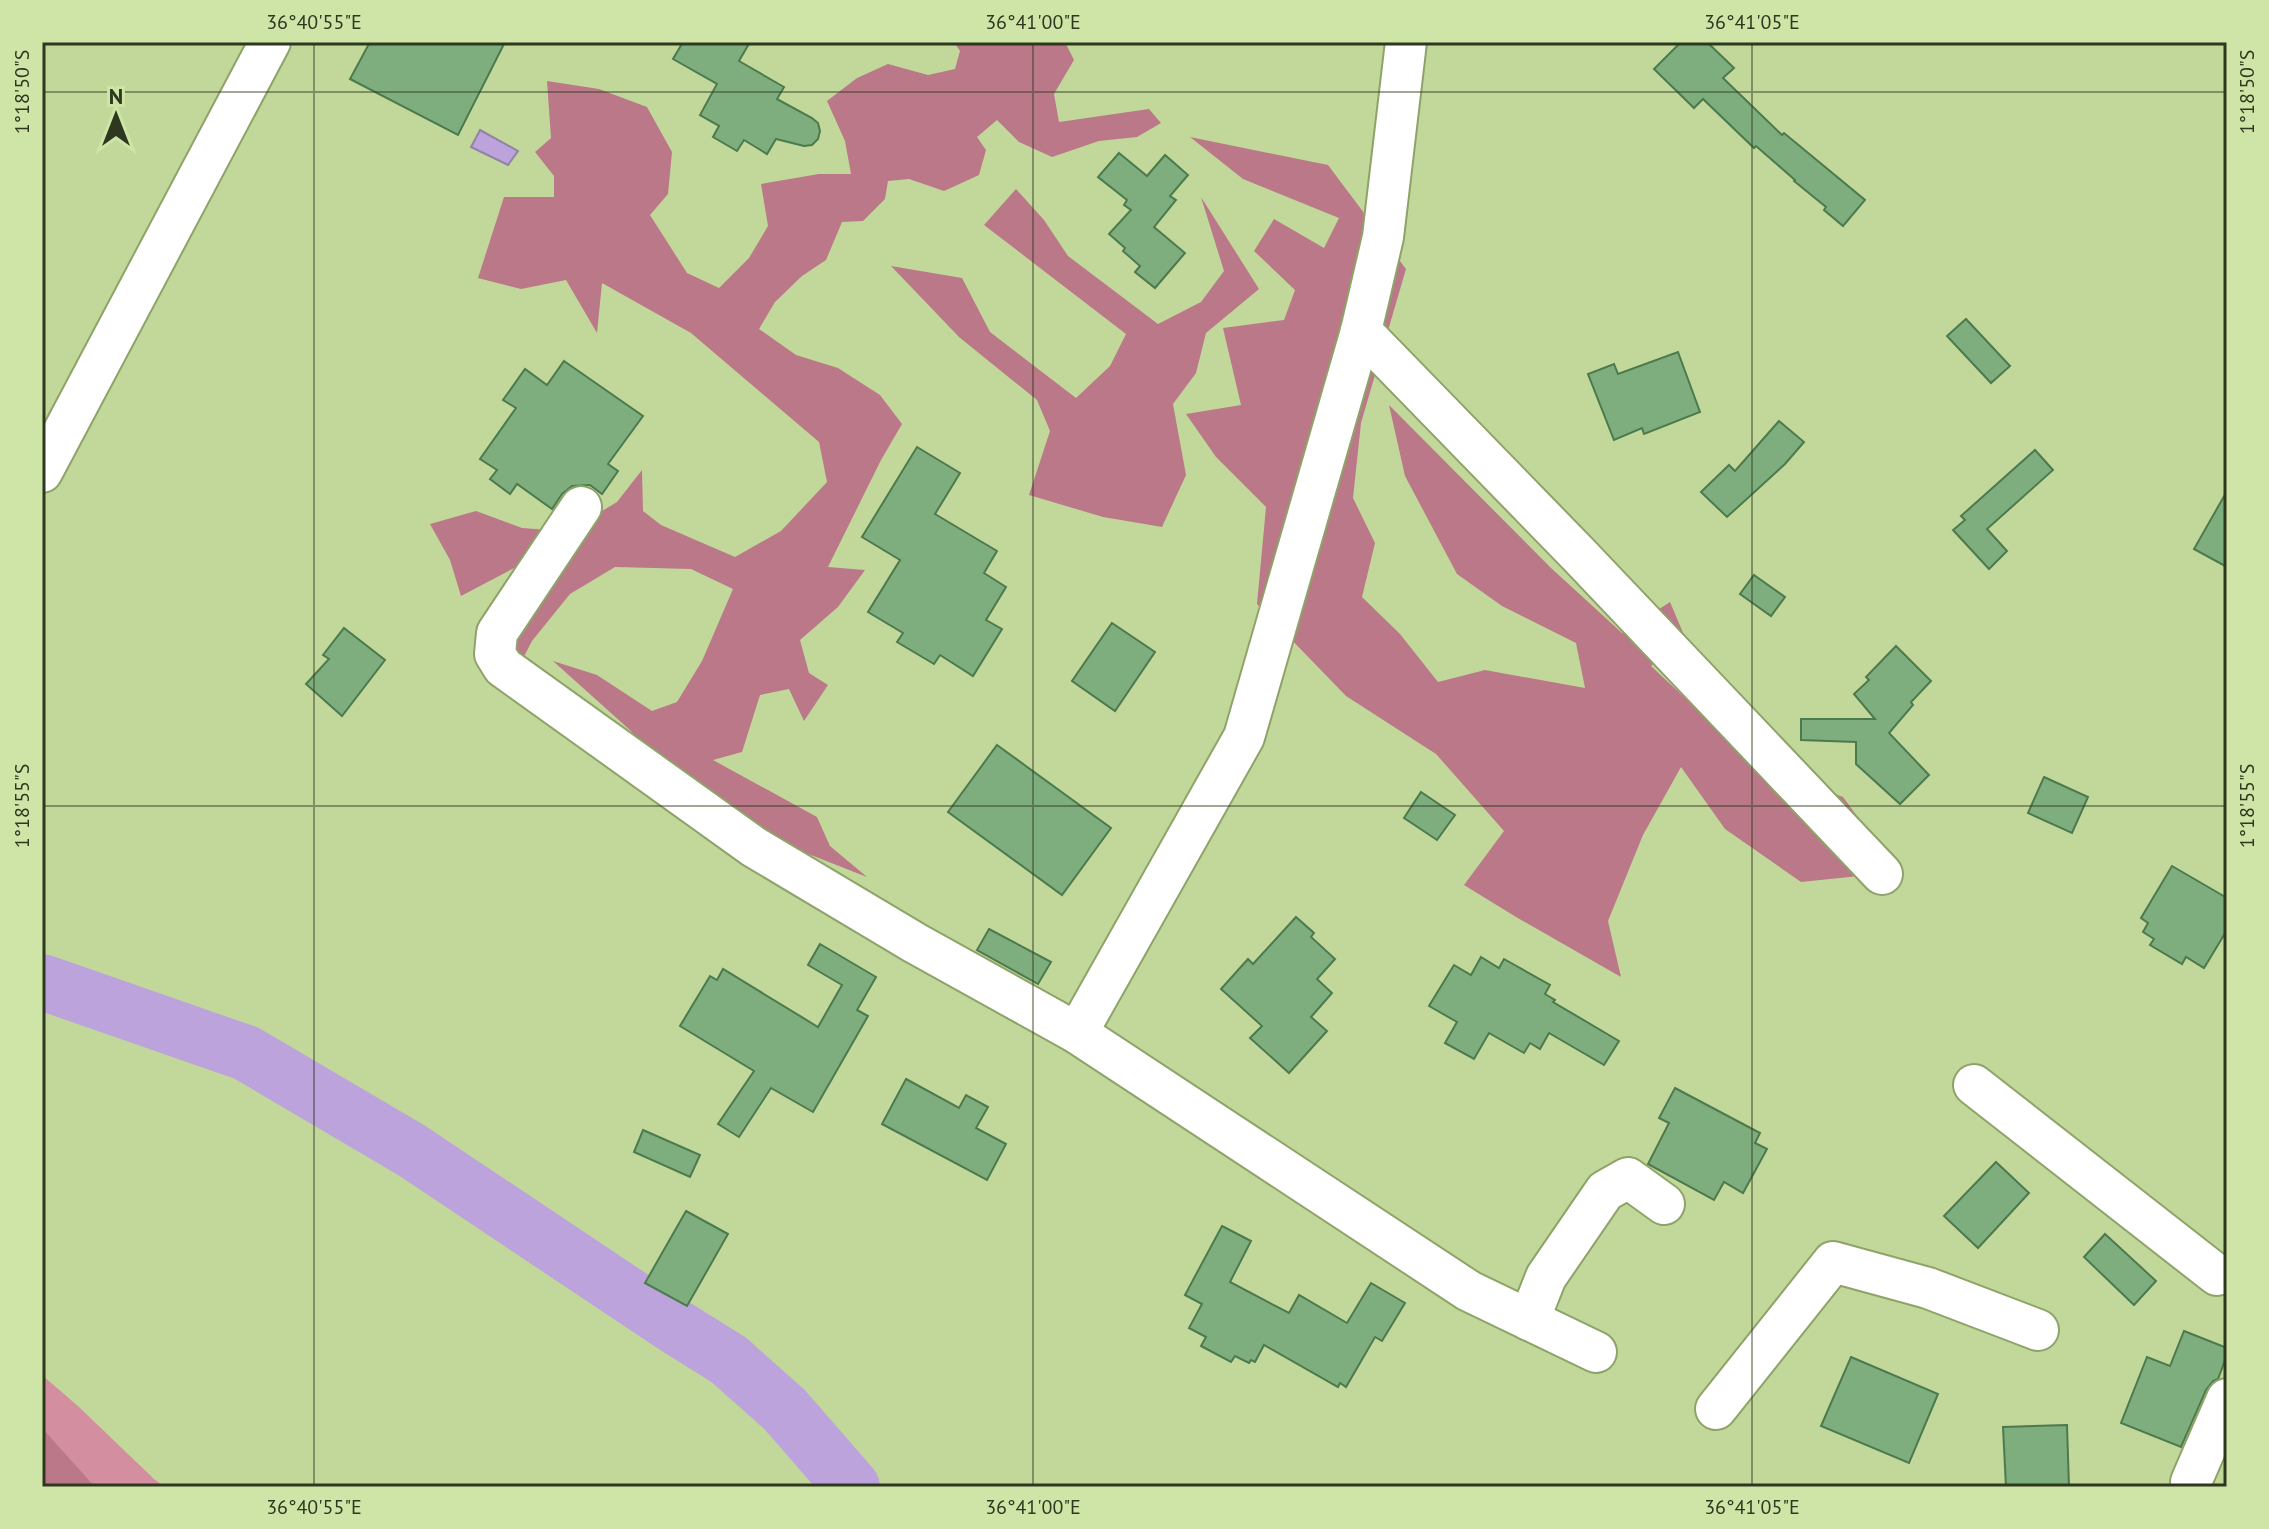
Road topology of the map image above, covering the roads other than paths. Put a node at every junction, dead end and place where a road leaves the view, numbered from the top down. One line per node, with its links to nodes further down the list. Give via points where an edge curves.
1 (270, 42): 4 (street)
2 (1406, 42): 3 (street, via 1383,237)
3 (1361, 331): 6 (street); 7 (street, via 1244,737)
4 (42, 472)
5 (581, 507): 7 (street, via 497,633 495,654 503,667 754,847)
6 (1882, 874)
7 (1077, 1033): 11 (street, via 1469,1291)
8 (1974, 1085): 10 (street)
9 (1664, 1204): 11 (street, via 1628,1178 1605,1191 1546,1277)
10 (2217, 1275)
11 (1529, 1320): 13 (street)
12 (2038, 1330): 15 (street, via 1928,1288 1833,1262)
13 (1596, 1352)
14 (2227, 1399): 16 (street)
15 (1716, 1409)
16 (2191, 1482)

